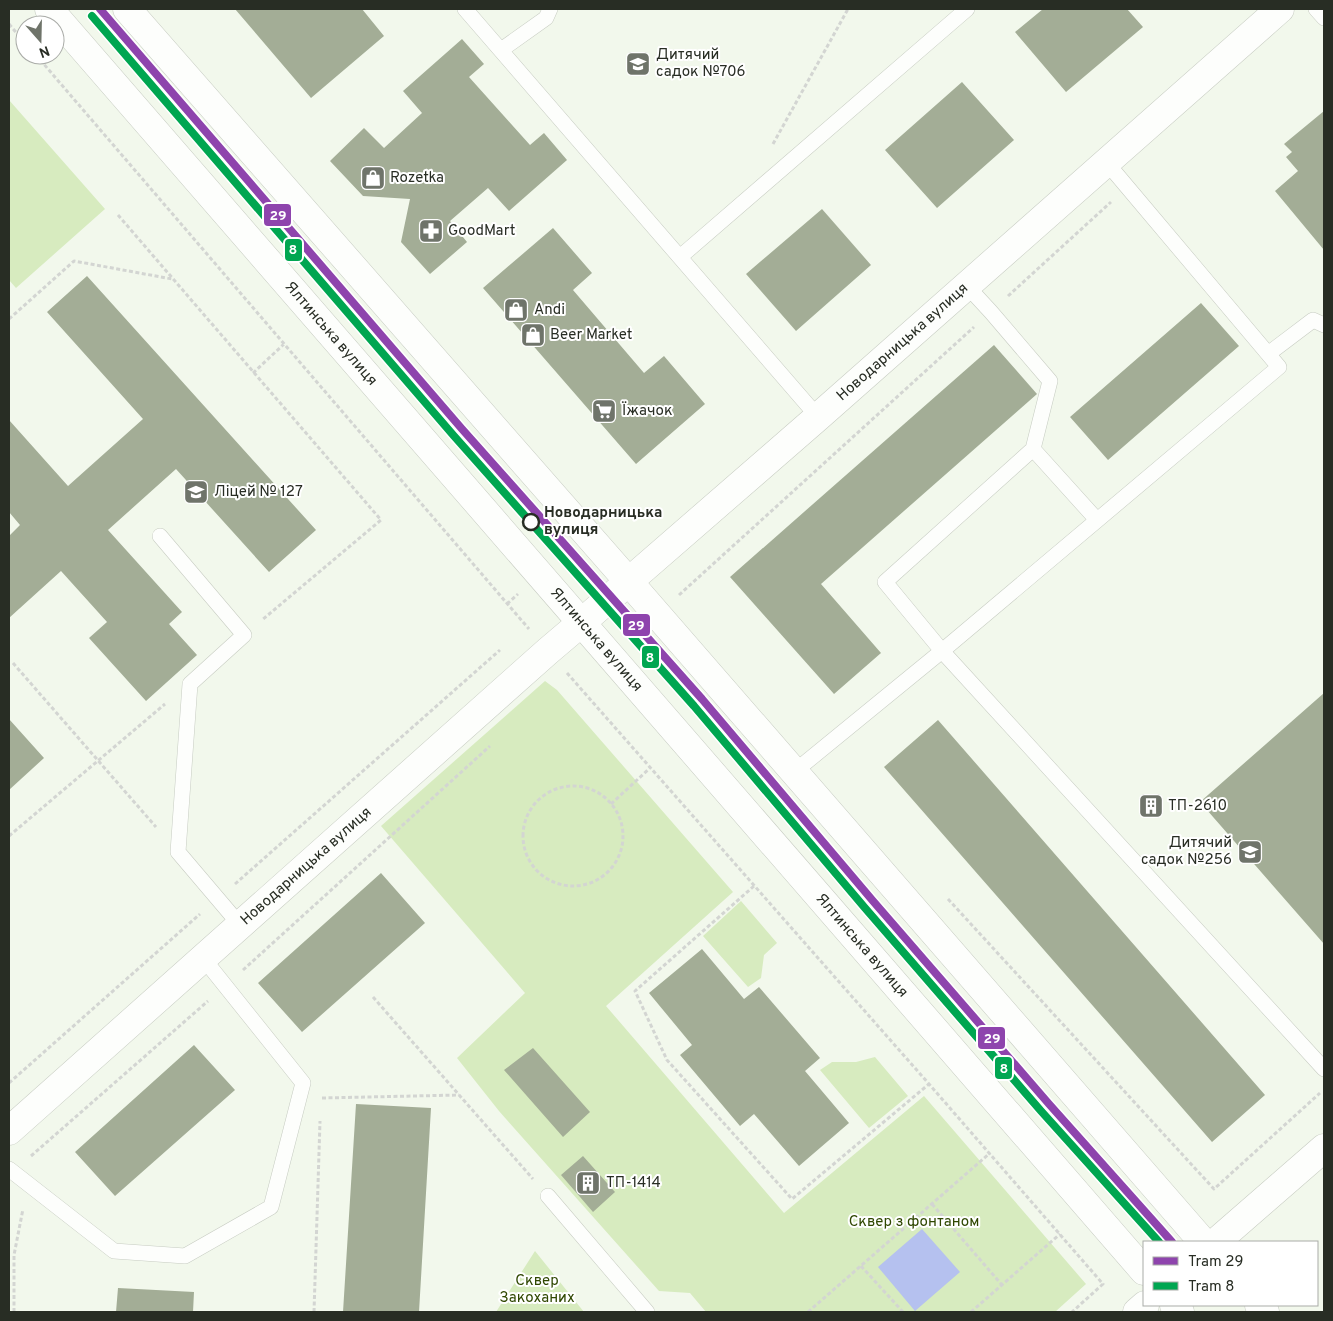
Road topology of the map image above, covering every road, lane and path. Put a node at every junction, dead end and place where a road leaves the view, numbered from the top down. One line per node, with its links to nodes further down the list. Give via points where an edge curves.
1 (49, 9): 27 (street, Ялтинська вулиця)
2 (127, 9): 26 (street)
3 (465, 9): 10 (lane)
4 (550, 9): 10 (lane, via 546,18)
5 (848, 9): 11 (path)
6 (967, 9): 14 (lane)
7 (1280, 9): 12 (street, Новодарницька вулиця)
8 (1316, 9): 9 (lane)
9 (1324, 18)
10 (501, 50): 14 (lane)
11 (771, 147)
12 (1107, 163): 16 (street, Новодарницька вулиця); 20 (lane)
13 (118, 215): 15 (path)
14 (680, 257): 22 (lane)
15 (172, 279): 17 (path, via 74,261); 21 (path)
16 (968, 286): 22 (street, Новодарницька вулиця); 23 (lane, via 1050,381)
17 (9, 319)
18 (1324, 324): 20 (lane, via 1313,320)
19 (284, 344): 21 (path)
20 (1268, 354): 24 (lane, via 1279,367)
21 (253, 373): 28 (path, via 381,520)
22 (818, 417): 26 (street, Новодарницька вулиця)
23 (1033, 448): 24 (lane); 30 (lane, via 885,582)
24 (1097, 520): 30 (lane)
25 (160, 536): 28 (lane)
26 (629, 582): 27 (street, Новодарницька вулиця); 36 (street)
27 (581, 623): 42 (street, Новодарницька вулиця); 65 (street, Ялтинська вулиця)
28 (244, 635): 32 (lane)
29 (505, 646): 41 (path)
30 (942, 651): 36 (lane); 46 (lane)
31 (13, 663): 34 (path)
32 (190, 684): 34 (path); 39 (lane)
33 (496, 741): 44 (path)
34 (98, 761): 38 (path); 39 (path)
35 (650, 768): 37 (path)
36 (794, 772): 62 (street)
37 (612, 804): 37 (path, via 620,818 623,834 615,864 604,876 589,884 571,887 554,883 540,874 529,860 523,844 523,826 539,799 553,790 568,786 584,787 599,793)
38 (9, 836)
39 (178, 852): 41 (lane)
40 (754, 886): 49 (path, via 635,991 667,1060 792,1199)
41 (218, 899): 42 (lane); 47 (path)
42 (240, 925): 43 (street, Новодарницька вулиця)
43 (203, 958): 44 (lane); 53 (street, Новодарницька вулиця)
44 (225, 986): 48 (lane); 56 (path)
45 (373, 997): 51 (path)
46 (1324, 1069)
47 (9, 1082)
48 (303, 1083): 52 (path); 57 (lane, via 271,1207 185,1256 114,1252)
49 (929, 1084)
50 (1324, 1088): 58 (path)
51 (459, 1095): 52 (path); 59 (path)
52 (320, 1098): 69 (path)
53 (9, 1131)
54 (1324, 1148): 63 (street)
55 (990, 1154): 60 (path)
56 (11, 1170): 57 (lane)
57 (28, 1184): 68 (path, via 14,1255)
58 (1214, 1189)
59 (548, 1196): 70 (lane)
60 (932, 1204): 64 (path); 67 (path)
61 (1060, 1234): 67 (path)
62 (1202, 1241)
63 (1217, 1241)
64 (861, 1266): 71 (path); 72 (path)
65 (1143, 1270)
66 (1104, 1284): 74 (path)
67 (1002, 1285): 73 (path)
68 (14, 1312)
69 (314, 1312)
70 (647, 1312)
71 (808, 1312)
72 (903, 1312)
73 (972, 1312)
74 (1072, 1312)

